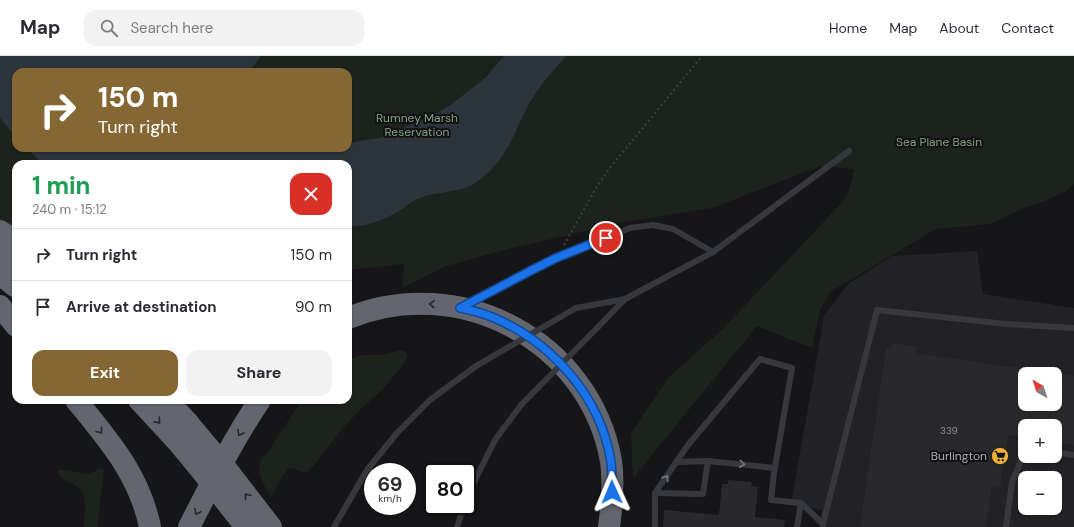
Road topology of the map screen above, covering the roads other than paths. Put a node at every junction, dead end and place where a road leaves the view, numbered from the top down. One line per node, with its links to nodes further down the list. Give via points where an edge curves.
1 (849, 151): 5 (lane)
2 (0, 231): 3 (highway)
3 (12, 238)
4 (0, 250): 6 (highway)
5 (713, 252): 9 (lane); 11 (lane, via 674,229 652,225 630,228 556,258)
6 (12, 259)
7 (0, 274): 8 (highway)
8 (12, 284)
9 (625, 299): 25 (lane, bridge, via 521,405 496,440); 35 (lane, bridge, via 576,308 476,366 430,400 396,433 367,470)
10 (0, 306): 13 (highway)
11 (460, 308): 12 (highway, one-way to 12, via 444,304 410,303); 29 (highway, via 491,316 531,338 552,354 573,377 593,409 607,444 612,468)
12 (352, 316)
13 (12, 321)
14 (1074, 328): 30 (lane, via 1006,324 877,310)
15 (79, 404): 31 (highway, one-way to 31, via 127,467 138,488)
16 (143, 404): 33 (highway, one-way to 33, bridge, via 177,441)
17 (171, 404): 34 (highway, one-way to 17, bridge, via 224,466)
18 (258, 404): 32 (highway, one-way to 32)
19 (1062, 453): 20 (lane)
20 (1074, 455)
21 (708, 461): 22 (lane); 24 (lane, one-way to 24); 26 (lane, via 702,494)
22 (676, 462): 24 (lane, via 760,359 792,368); 26 (lane, one-way to 22)
23 (1020, 463): 39 (lane, via 1012,482)
24 (775, 468): 27 (lane, via 771,500)
25 (476, 478)
26 (655, 493): 37 (lane)
27 (802, 503): 30 (lane); 38 (lane)
28 (461, 515): 36 (lane)
29 (611, 521)
30 (823, 526)
31 (150, 527)
32 (189, 527)
33 (246, 527)
34 (271, 527)
35 (334, 527)
36 (457, 527)
37 (654, 527)
38 (797, 527)
39 (1006, 527)

